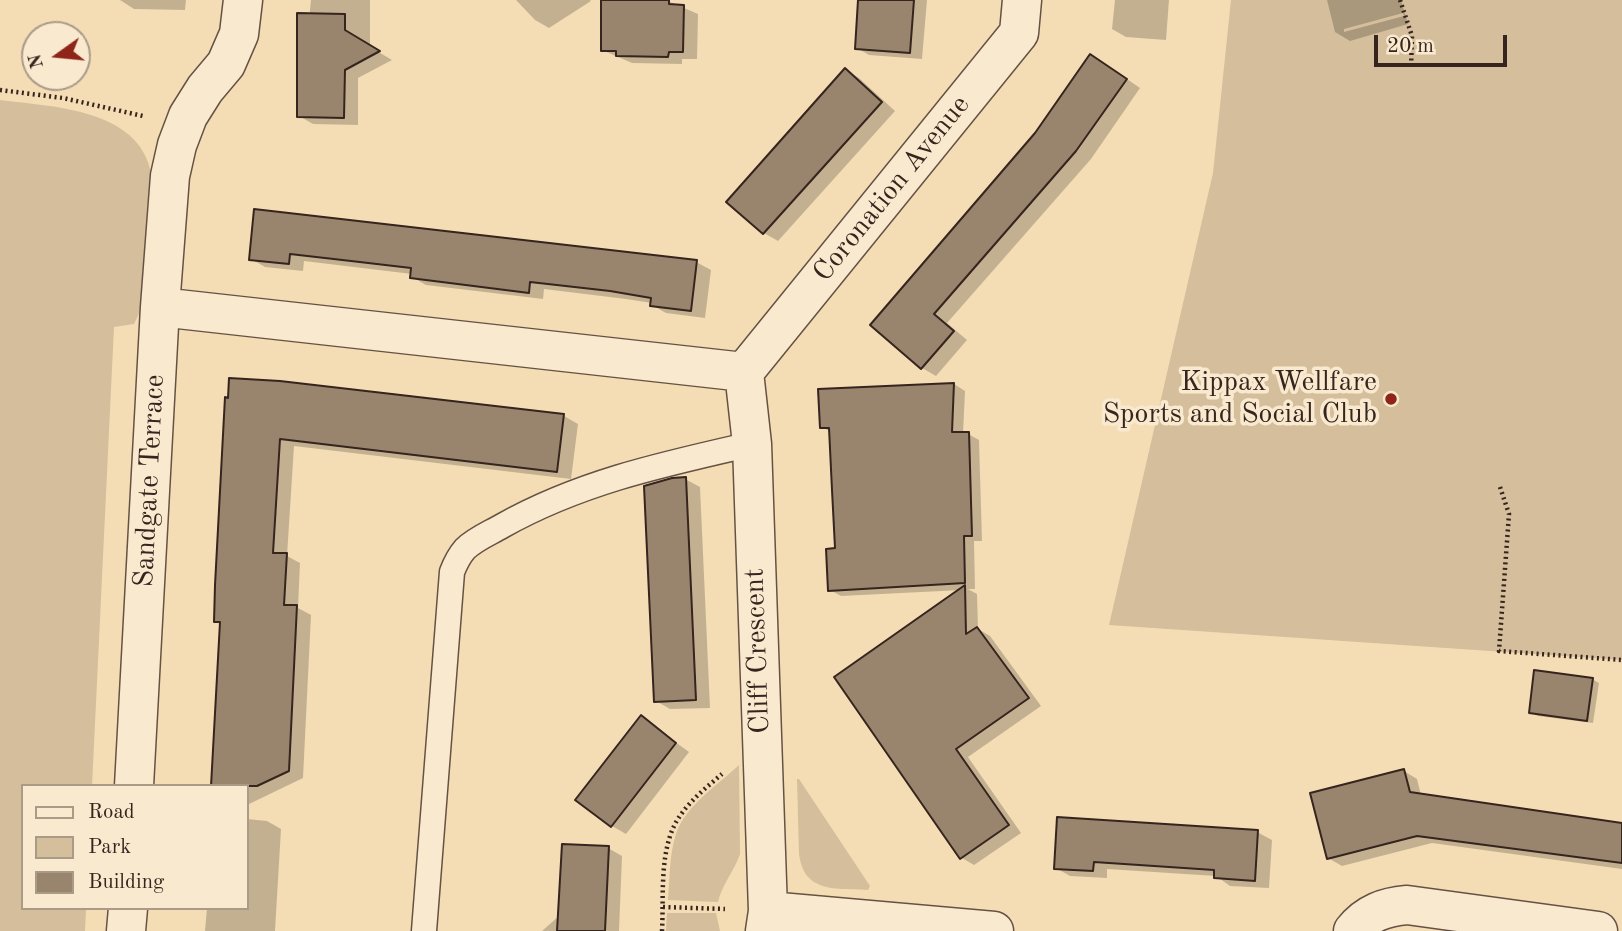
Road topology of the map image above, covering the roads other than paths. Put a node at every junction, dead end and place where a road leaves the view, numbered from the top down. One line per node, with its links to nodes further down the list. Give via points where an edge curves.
1 (243, 0): 3 (street, Sandgate Terrace, via 239,34 226,64 205,89 177,145 170,176)
2 (1023, 0): 4 (street, Coronation Avenue, via 1019,33)
3 (160, 307): 4 (street); 6 (street, Sandgate Terrace)
4 (744, 372): 5 (street, Cliff Crescent)
5 (752, 444): 8 (street, Cliff Crescent); 10 (lane, via 643,468 535,508 477,541 457,559 452,572)
6 (134, 784)
7 (128, 910): 9 (street)
8 (766, 921): 11 (street)
9 (127, 931)
10 (424, 931)
11 (994, 931)
12 (1353, 931): 13 (street, via 1370,915 1407,905)
13 (1598, 931)

